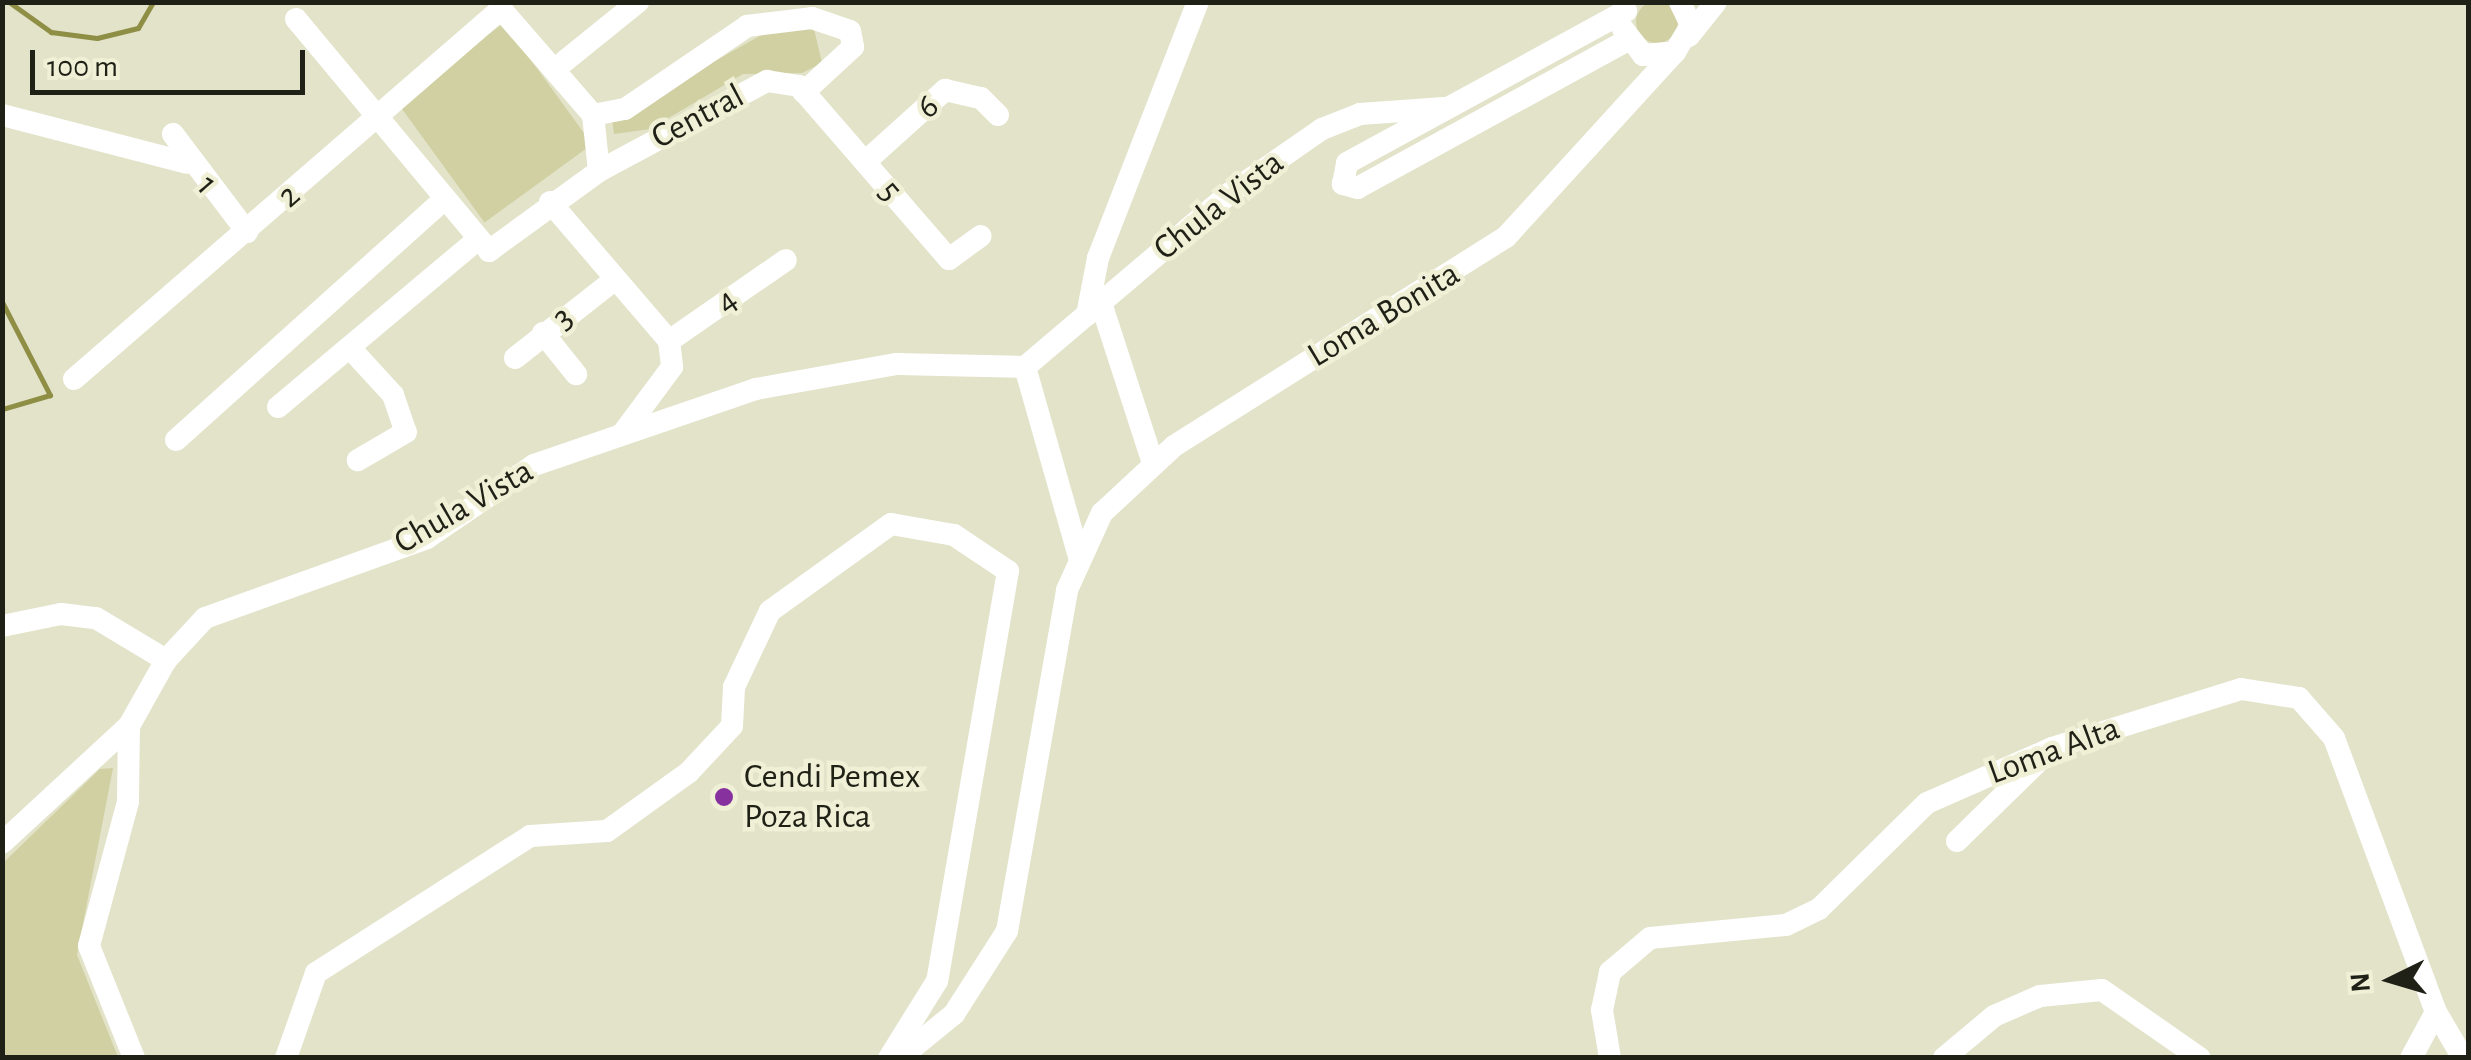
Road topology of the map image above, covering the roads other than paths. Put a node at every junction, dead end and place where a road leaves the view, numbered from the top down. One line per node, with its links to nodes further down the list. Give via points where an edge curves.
1 (638, 2): 10 (street)
2 (1198, 2): 28 (street, via 1098,258)
3 (1680, 2): 9 (street)
4 (1716, 2): 9 (street, Loma Bonita)
5 (1630, 7): 8 (street); 12 (street)
6 (820, 10): 11 (street, Central, via 855,38); 15 (street, Central, via 747,26 626,109)
7 (296, 19): 16 (street)
8 (1626, 41): 9 (street, via 1654,58); 12 (street, via 1358,188 1344,184 1348,163)
9 (1682, 44): 40 (street, Loma Bonita, via 1506,237)
10 (556, 69): 15 (street); 16 (street, 2, via 501,9)
11 (804, 92): 18 (street, 5); 20 (street, Central, via 767,80)
12 (1444, 108): 28 (street, Chula Vista, via 1360,114 1322,128)
13 (998, 114): 18 (street, 6, via 982,98 945,90)
14 (2, 115): 19 (street)
15 (593, 115): 20 (street)
16 (377, 118): 21 (street); 23 (street, 2)
17 (173, 134): 19 (street, 1)
18 (865, 162): 24 (street, 5, via 949,260)
19 (187, 163): 23 (street, 1)
20 (598, 171): 22 (street, Central)
21 (445, 198): 25 (street); 38 (street)
22 (550, 202): 25 (street, Central); 27 (street)
23 (247, 232): 35 (street, 2)
24 (981, 236)
25 (483, 246): 31 (street, Central)
26 (786, 260): 30 (street, 4)
27 (614, 280): 29 (street, 3); 30 (street)
28 (1094, 309): 33 (street, Chula Vista); 40 (street)
29 (542, 333): 32 (street, 3); 34 (street)
30 (669, 341): 37 (street, via 672,367)
31 (350, 348): 36 (street, Central); 39 (street, via 393,396 406,432)
32 (514, 358)
33 (1025, 367): 37 (street, Chula Vista, via 897,364 813,376); 41 (street)
34 (576, 374)
35 (74, 379)
36 (278, 407)
37 (623, 433): 43 (street, Chula Vista, via 534,464 426,538 206,618)
38 (176, 440)
39 (358, 460)
40 (1153, 463): 41 (street, Loma Bonita, via 1102,514)
41 (1078, 556): 52 (street, via 1007,931 954,1014)
42 (2, 626): 43 (street, via 61,614 96,618)
43 (166, 660): 44 (street, Chula Vista)
44 (129, 726): 47 (street, Chula Vista); 49 (street, via 128,802 89,946)
45 (2052, 748): 46 (street); 48 (street, Loma Alta, via 2241,690 2299,698 2334,738); 53 (street, Loma Alta, via 1927,803 1819,910 1786,925 1650,938 1625,953 1605,991)
46 (1957, 841)
47 (2, 843)
48 (2436, 1012): 56 (street); 57 (street, Loma Alta)
49 (134, 1058)
50 (286, 1058): 51 (street, via 316,973 530,836 607,830 689,772 732,726 734,687 770,610 891,524 954,535 1008,571 937,982)
51 (889, 1058)
52 (900, 1058)
53 (1610, 1058)
54 (1944, 1058): 55 (street, via 1994,1016 2040,996 2102,990)
55 (2200, 1058)
56 (2410, 1058)
57 (2463, 1058)

